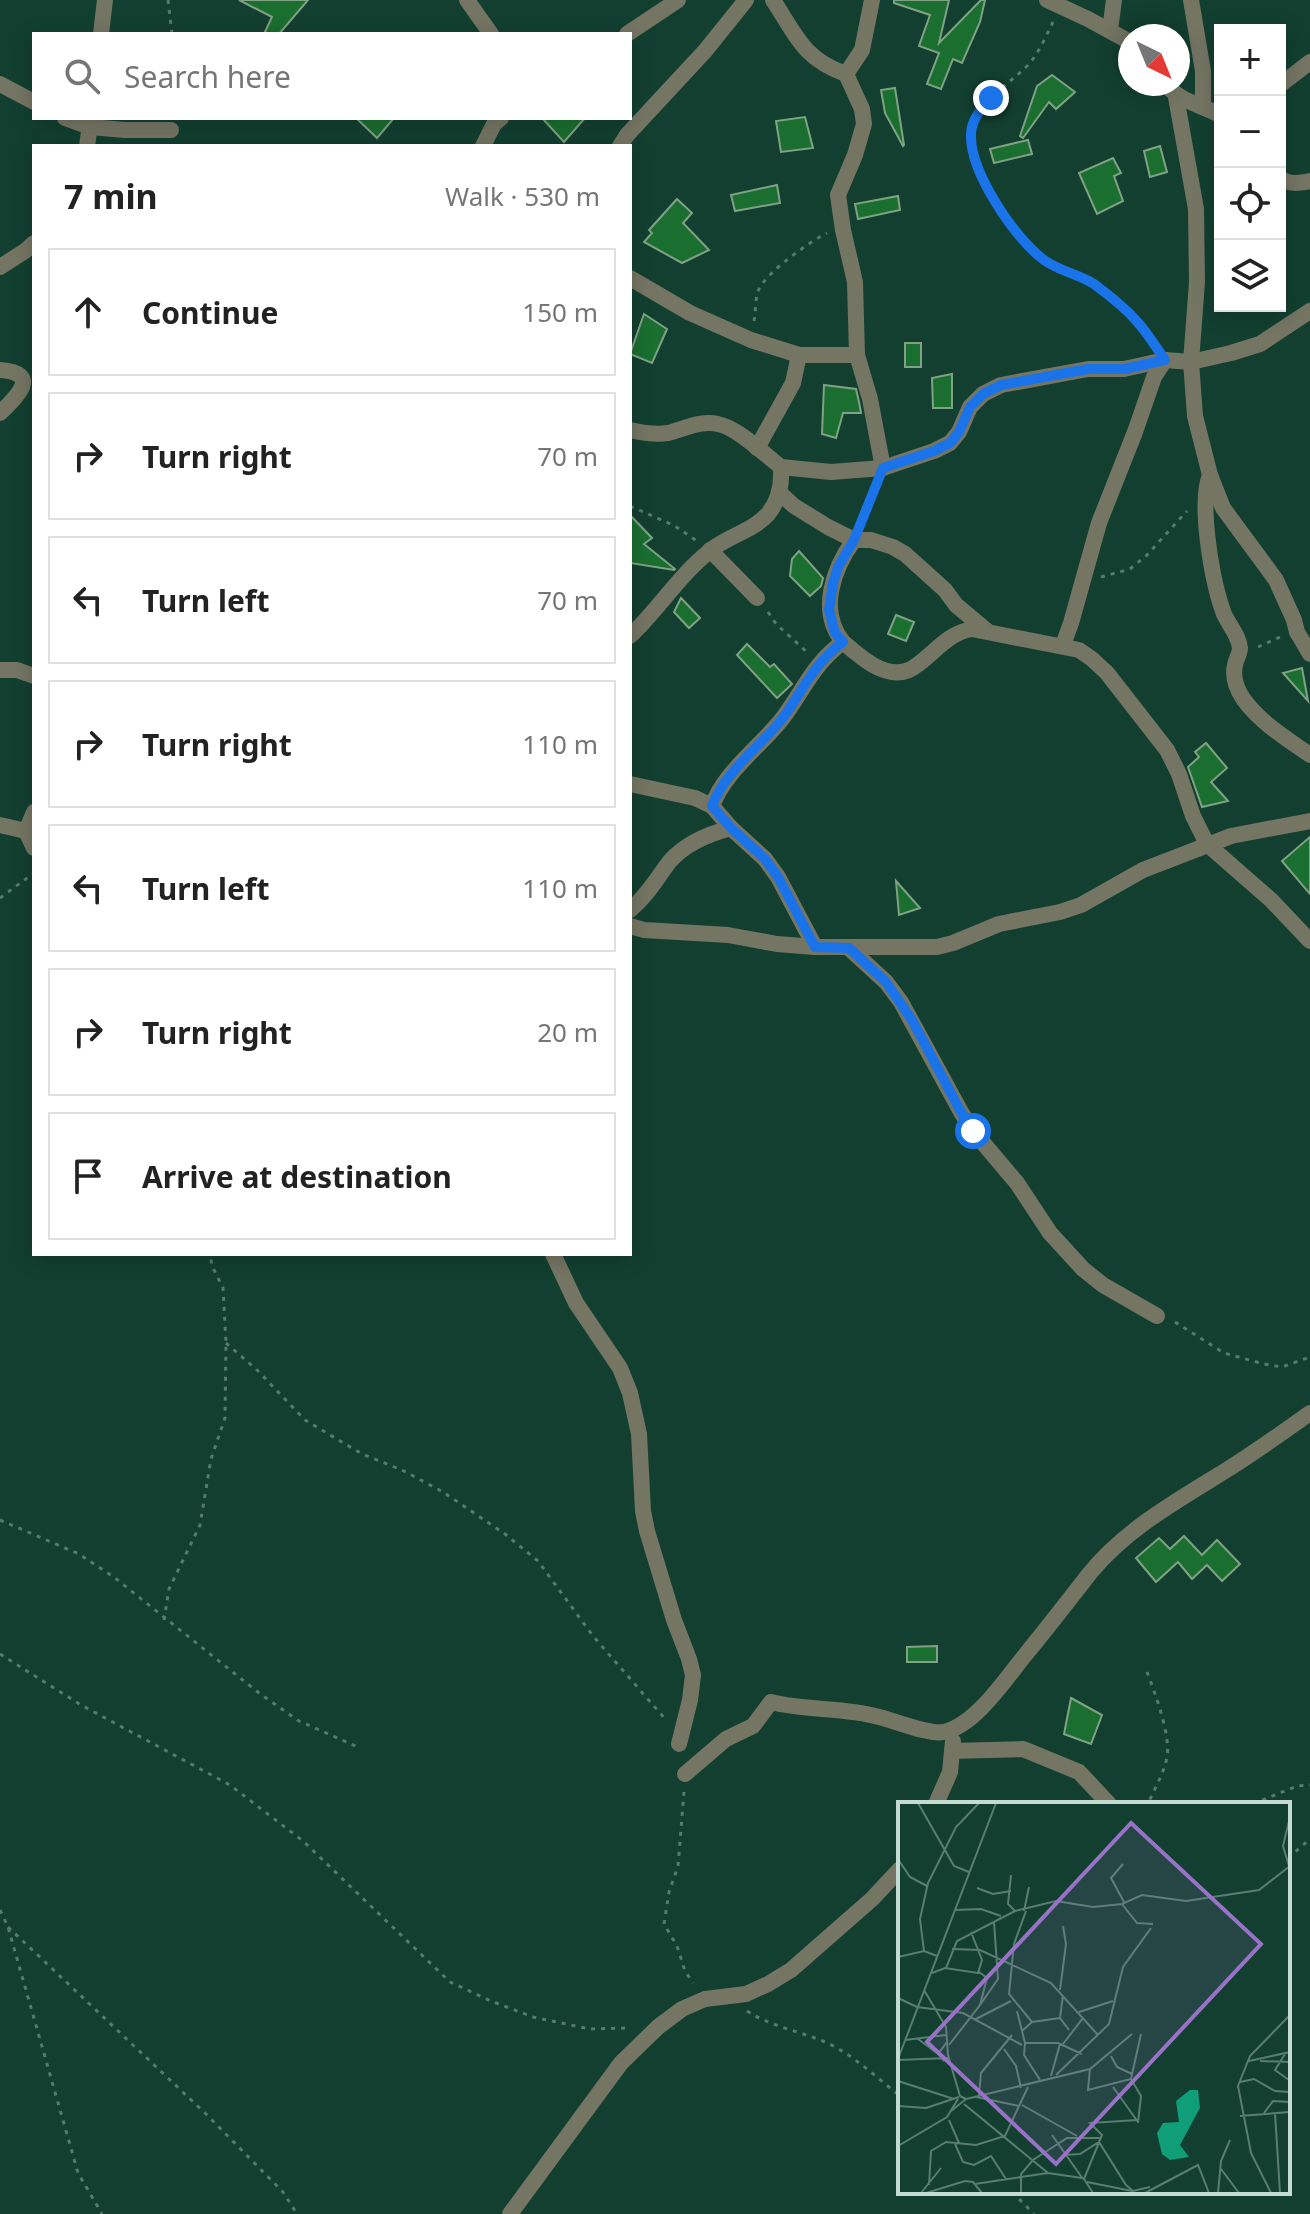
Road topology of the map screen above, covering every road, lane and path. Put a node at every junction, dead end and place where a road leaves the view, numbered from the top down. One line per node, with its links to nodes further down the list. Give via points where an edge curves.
1 (105, 0): 12 (street)
2 (168, 0): 13 (path)
3 (467, 0): 14 (street)
4 (678, 0): 15 (street)
5 (746, 0): 31 (street)
6 (773, 0): 18 (street, via 806,49 827,67)
7 (872, 0): 18 (street, via 862,50)
8 (1114, 0): 11 (street)
9 (1191, 0): 24 (street)
10 (1055, 4): 11 (street); 42 (path, via 1033,59 974,118 976,162 1026,246 1117,302 1140,322)
11 (1110, 30): 16 (street)
12 (101, 32)
13 (172, 32)
14 (490, 32)
15 (630, 32)
16 (1118, 35)
17 (1310, 62): 19 (street)
18 (846, 74): 34 (street, via 864,124 838,195)
19 (1286, 80)
20 (0, 84): 23 (street)
21 (1171, 96): 43 (street, via 1196,209)
22 (1182, 96): 24 (street)
23 (32, 101)
24 (1203, 106): 25 (street)
25 (1214, 112)
26 (496, 120): 30 (street)
27 (91, 123): 28 (street, via 125,130); 29 (street)
28 (171, 130)
29 (87, 144)
30 (483, 144)
31 (621, 144)
32 (1286, 181): 33 (street)
33 (1310, 181)
34 (843, 230): 39 (path, via 814,239 759,289); 41 (street, via 855,282)
35 (31, 249): 36 (street)
36 (0, 267)
37 (632, 279): 39 (street)
38 (1310, 311): 43 (street, via 1260,344)
39 (751, 340): 40 (street)
40 (799, 355): 41 (street); 47 (street, via 793,383)
41 (857, 355): 49 (street)
42 (1165, 360): 43 (street); 49 (street, via 1001,385 970,407 950,443); 56 (street, via 1099,523)
43 (1191, 362): 50 (street, via 1195,416)
44 (0, 370): 45 (street, via 14,371 24,383)
45 (0, 413)
46 (632, 430): 47 (street, via 666,433 720,424)
47 (757, 448): 48 (street)
48 (781, 467): 49 (street, via 831,472); 51 (street)
49 (883, 468): 54 (path)
50 (1210, 475): 52 (street); 59 (street, via 1223,508 1276,580)
51 (779, 492): 54 (street); 55 (street, via 759,522)
52 (1205, 505): 56 (path, via 1186,512 1130,569); 63 (street, via 1215,579)
53 (632, 507): 55 (path, via 675,526)
54 (854, 540): 58 (street, via 871,540 905,554); 61 (street, via 838,567 830,598 831,620)
55 (710, 550): 57 (street); 60 (street)
56 (1081, 583): 62 (street)
57 (757, 598): 65 (path)
58 (987, 631): 61 (street, via 957,633 906,671 883,669); 62 (street)
59 (1297, 632): 63 (path); 64 (street)
60 (632, 634)
61 (843, 642): 65 (street)
62 (1063, 645): 77 (street, via 1079,650 1107,673 1167,750)
63 (1240, 652): 68 (street, via 1234,679 1245,701)
64 (1310, 654)
65 (818, 664): 70 (street, via 784,717 722,785)
66 (0, 670): 67 (street)
67 (32, 675)
68 (1310, 755)
69 (632, 784): 70 (street)
70 (712, 806): 74 (street)
71 (32, 817): 75 (street)
72 (1310, 821): 77 (street)
73 (0, 825): 75 (street)
74 (731, 828): 80 (street, via 682,849); 83 (street, via 778,877)
75 (26, 831): 76 (street)
76 (32, 844)
77 (1207, 844): 82 (street); 84 (street, via 1060,912 999,924 937,947)
78 (32, 874): 79 (path)
79 (0, 898)
80 (632, 908)
81 (633, 931): 83 (street, via 728,935)
82 (1310, 941)
83 (815, 947): 84 (street)
84 (849, 948): 87 (street, via 901,1002 973,1131 1050,1233 1103,1285)
85 (210, 1256): 88 (path, via 223,1288)
86 (554, 1256): 96 (street, via 630,1393 647,1531 693,1675)
87 (1157, 1316): 89 (path, via 1238,1357 1282,1367)
88 (226, 1343): 92 (path, via 225,1418 211,1459 200,1525 169,1589); 96 (path, via 305,1420 443,1492 538,1561 593,1636 664,1716)
89 (1310, 1357)
90 (1310, 1413): 95 (street, via 1116,1546 984,1704)
91 (0, 1520): 92 (path, via 79,1554)
92 (164, 1620): 97 (path, via 299,1721)
93 (0, 1654): 112 (path, via 81,1705 230,1785 303,1841 450,1982 533,2017 590,2029)
94 (1147, 1672): 103 (path, via 1168,1749)
95 (954, 1727): 98 (street); 99 (street, via 942,1733 845,1710 771,1702 753,1726 726,1739)
96 (679, 1744)
97 (360, 1748)
98 (952, 1751): 101 (street, via 950,1772); 102 (street, via 1023,1749 1079,1772)
99 (685, 1774): 111 (path, via 678,1866 664,1924 685,1971)
100 (1310, 1785): 104 (path)
101 (937, 1802)
102 (1107, 1802)
103 (1149, 1802)
104 (1258, 1802)
105 (1310, 1839): 106 (path)
106 (1290, 1856)
107 (898, 1871): 110 (street, via 791,1970 746,1994)
108 (0, 1910): 109 (path)
109 (8, 1927): 117 (path, via 78,2173); 118 (path, via 206,2114 283,2192)
110 (727, 1997): 111 (street); 113 (path, via 753,2015 827,2043)
111 (705, 1999): 112 (street)
112 (658, 2027): 119 (street, via 621,2063)
113 (892, 2089): 114 (path); 115 (path)
114 (898, 2089)
115 (898, 2094)
116 (1014, 2194): 120 (path)
117 (102, 2214)
118 (297, 2214)
119 (510, 2214)
120 (1034, 2214)

